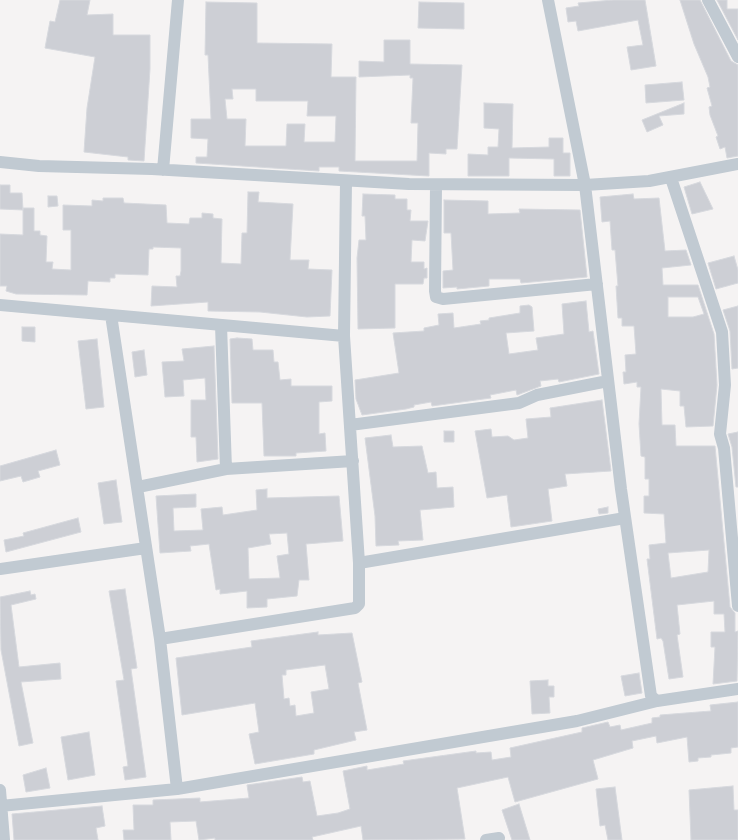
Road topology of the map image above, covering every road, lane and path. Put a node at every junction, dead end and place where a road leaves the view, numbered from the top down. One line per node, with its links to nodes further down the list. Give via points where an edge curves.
1 (178, 0): 7 (street)
2 (548, 0): 11 (street)
3 (708, 0): 4 (street)
4 (738, 56)
5 (0, 162): 7 (street)
6 (734, 165): 8 (street)
7 (163, 170): 9 (street)
8 (677, 176): 11 (street); 26 (street, via 722,332 725,385 720,434 724,448)
9 (346, 181): 10 (street); 16 (street)
10 (436, 184): 11 (street); 12 (street, via 436,297 443,300)
11 (585, 185): 12 (street)
12 (597, 284): 17 (street)
13 (0, 305): 14 (street)
14 (111, 315): 15 (street); 21 (street)
15 (221, 325): 16 (street); 20 (street)
16 (344, 336): 18 (street)
17 (608, 381): 18 (street, via 537,395 519,403); 22 (street)
18 (350, 425): 19 (street)
19 (353, 461): 20 (street); 24 (street)
20 (226, 469): 21 (street)
21 (138, 487): 23 (street)
22 (625, 518): 24 (street); 29 (street, via 652,696)
23 (146, 548): 25 (street); 27 (street)
24 (360, 563): 27 (street, via 359,599 355,608)
25 (0, 570)
26 (738, 606)
27 (160, 639): 30 (street)
28 (738, 689): 29 (street)
29 (657, 701): 30 (street, via 577,721)
30 (177, 789): 32 (street)
31 (0, 790): 32 (street)
32 (1, 806): 34 (street)
33 (499, 838): 35 (street)
34 (4, 840)
35 (486, 840)

